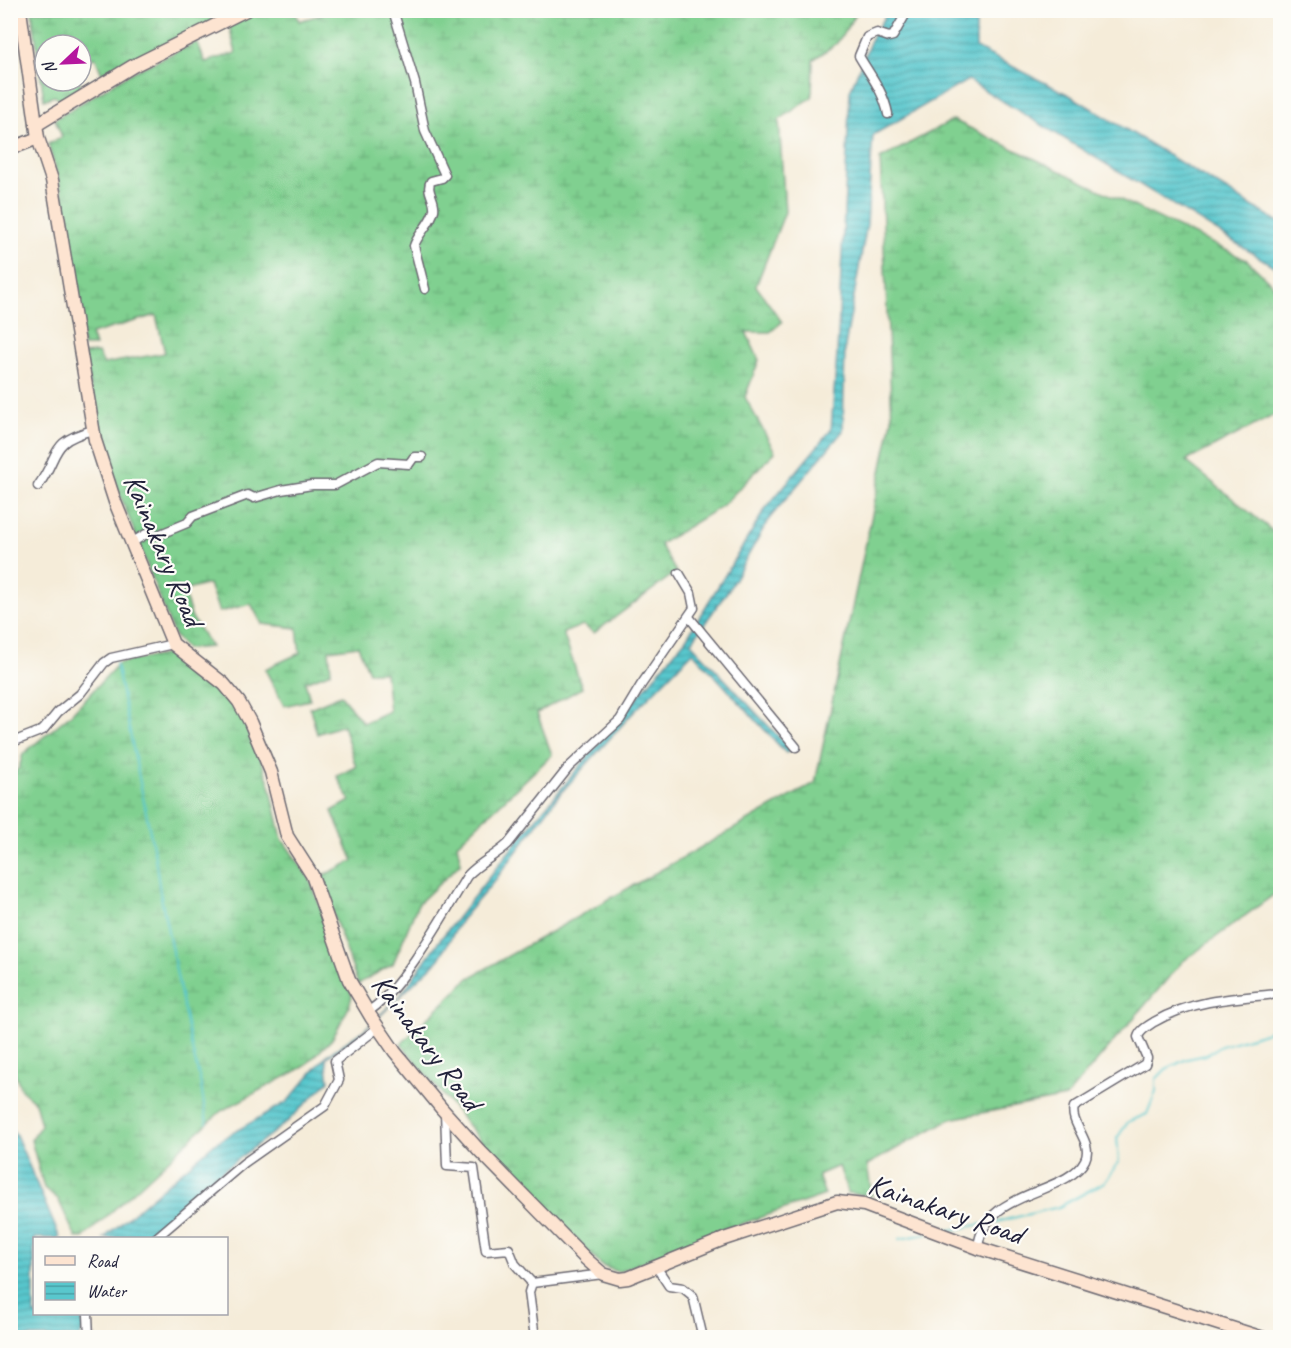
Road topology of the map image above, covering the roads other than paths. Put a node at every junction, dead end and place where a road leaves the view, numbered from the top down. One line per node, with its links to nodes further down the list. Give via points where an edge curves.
1 (20, 10): 6 (main road, Kainakary Road)
2 (246, 10): 6 (main road, via 133,66)
3 (393, 10): 9 (street, via 425,131 445,175 429,185 433,214 414,246)
4 (908, 10): 5 (street, via 895,35 877,33 867,37 859,56 876,83)
5 (888, 114)
6 (36, 125): 7 (main road, Kainakary Road)
7 (38, 138): 8 (main road); 10 (main road, Kainakary Road, via 52,180)
8 (10, 149)
9 (425, 288)
10 (93, 430): 12 (street, via 66,439); 13 (main road, Kainakary Road)
11 (422, 457): 13 (street, via 414,457 409,464 378,462 335,485 312,485 253,498 248,495)
12 (38, 486)
13 (131, 543): 16 (main road, Kainakary Road)
14 (679, 573): 15 (street, via 694,601)
15 (689, 617): 18 (street); 20 (street, via 620,720 569,767 508,844 472,871 412,963 379,1004)
16 (173, 644): 17 (street, via 111,658 43,730); 20 (main road, Kainakary Road, via 224,684 250,722 271,772 288,836 312,875 349,980)
17 (10, 743)
18 (795, 747)
19 (1281, 994): 23 (street, via 1196,1004 1142,1030 1138,1037 1146,1055 1145,1064 1074,1107 1073,1115 1087,1151 1078,1169 1001,1209 990,1220)
20 (374, 1021): 21 (main road, Kainakary Road); 22 (street, via 335,1061 339,1080 325,1106 244,1163)
21 (445, 1112): 25 (main road, Kainakary Road); 26 (street, via 447,1166 474,1168 486,1251 509,1249 515,1264)
22 (158, 1237)
23 (976, 1247): 24 (main road, Kainakary Road, via 864,1205 837,1202 724,1239); 31 (main road, Kainakary Road)
24 (657, 1268): 25 (main road, Kainakary Road, via 620,1279); 30 (street, via 669,1286 683,1288 693,1296)
25 (603, 1274): 26 (street)
26 (532, 1283): 29 (street, via 529,1292)
27 (87, 1315): 28 (street)
28 (89, 1338)
29 (535, 1338)
30 (703, 1338)
31 (1263, 1338)

